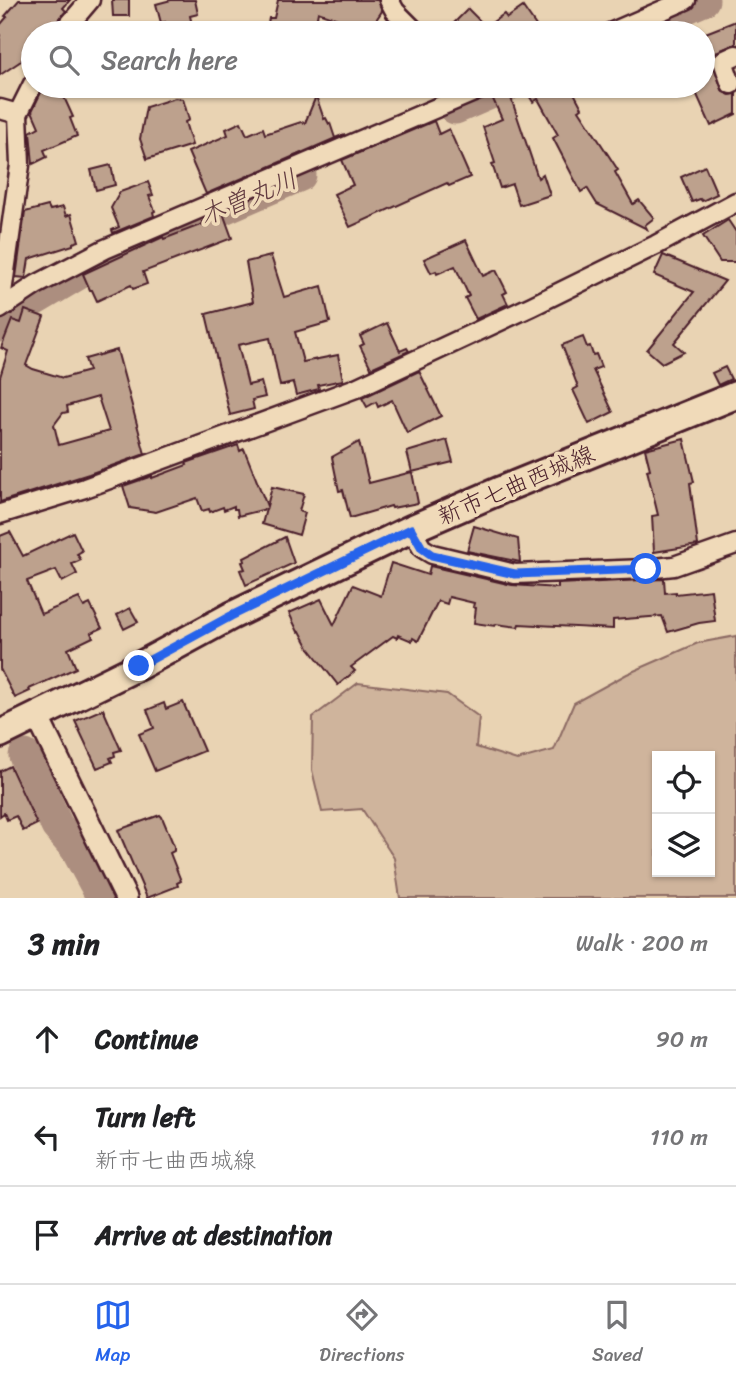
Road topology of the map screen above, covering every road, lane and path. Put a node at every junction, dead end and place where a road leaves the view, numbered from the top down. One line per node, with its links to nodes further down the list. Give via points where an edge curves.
1 (90, 0): 4 (street)
2 (388, 0): 5 (street)
3 (686, 0): 6 (street)
4 (72, 21)
5 (405, 21)
6 (638, 21)
7 (736, 55): 8 (street, via 723,61)
8 (731, 84)
9 (26, 98): 12 (street)
10 (459, 98): 14 (street, via 105,249)
11 (0, 109): 12 (street)
12 (18, 114): 14 (street, via 20,165)
13 (736, 202): 16 (street, via 532,306 356,388 85,488)
14 (0, 308)
15 (736, 395): 17 (main road, 新市七曲西城線)
16 (0, 514)
17 (411, 529): 18 (street, via 432,555 515,574 674,566); 19 (main road, 新市七曲西城線)
18 (736, 544)
19 (37, 716): 20 (main road, 新市七曲西城線); 21 (street)
20 (1, 732)
21 (126, 898)

